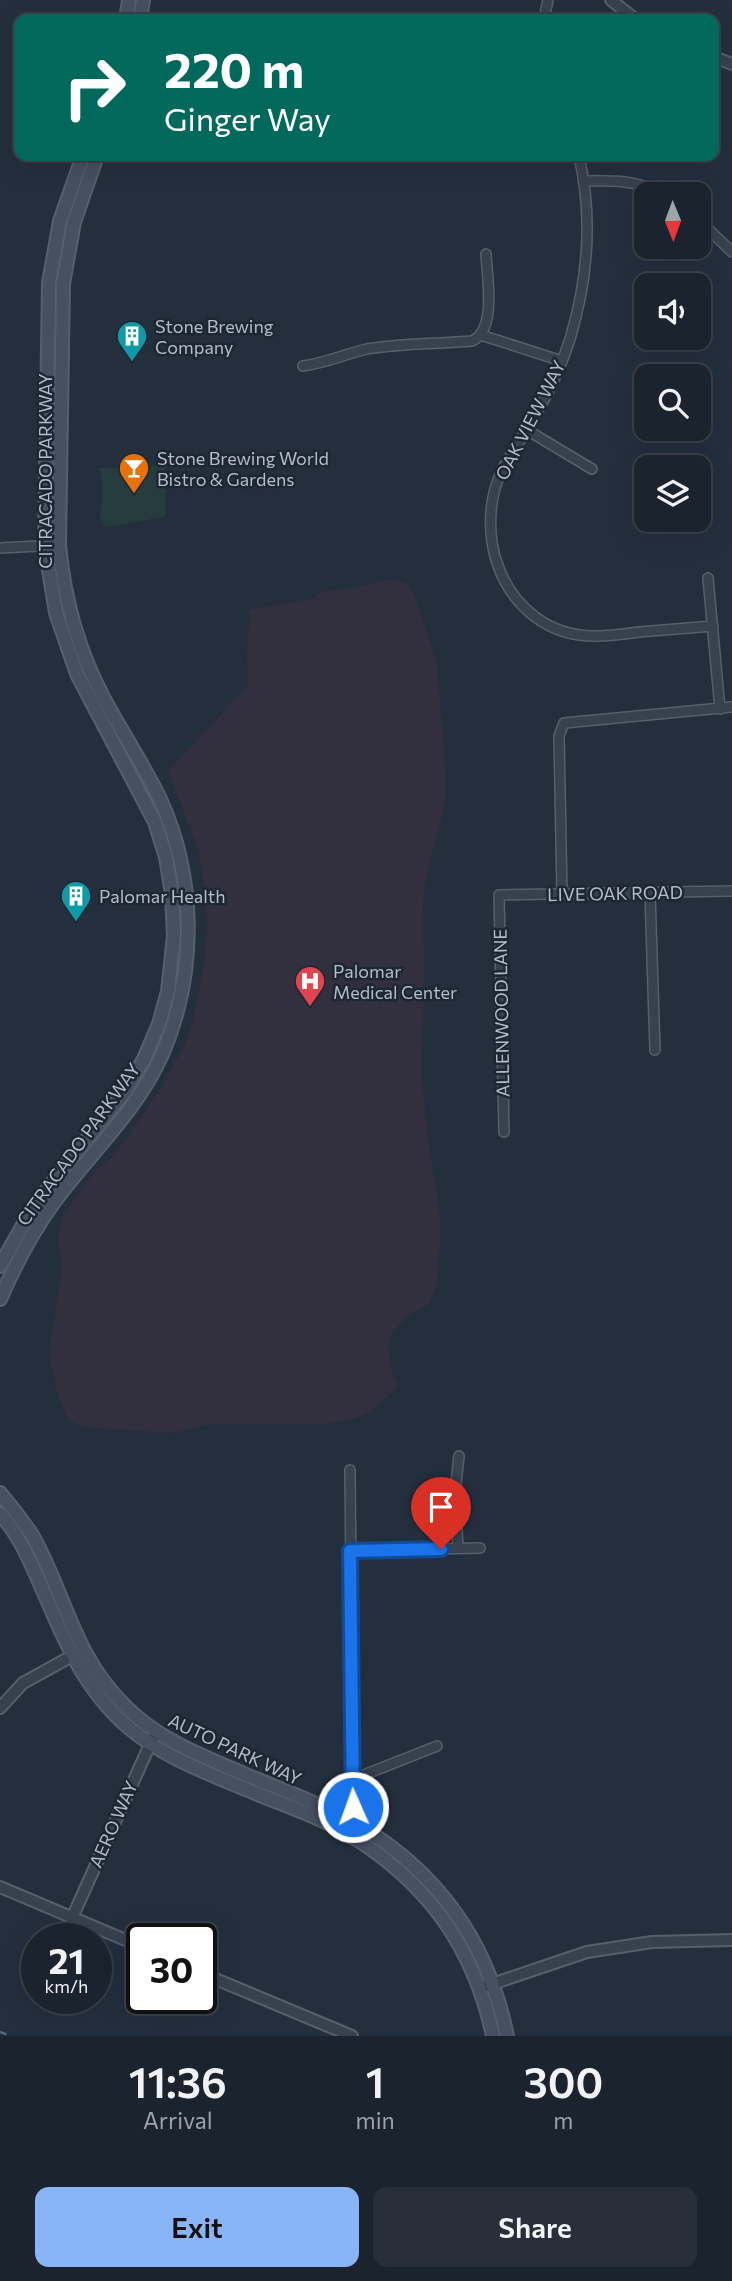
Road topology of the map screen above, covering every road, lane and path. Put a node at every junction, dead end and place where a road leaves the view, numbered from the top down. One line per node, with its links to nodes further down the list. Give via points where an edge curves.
1 (615, 1): 2 (street)
2 (629, 14)
3 (81, 161): 17 (main road, CITRACADO PARKWAY, via 60,221 49,279)
4 (95, 161): 16 (main road, CITRACADO PARKWAY, via 74,222 63,284)
5 (580, 161): 6 (street, OAK VIEW WAY)
6 (585, 181): 7 (street); 12 (street, OAK VIEW WAY, via 588,248 580,299)
7 (634, 183)
8 (711, 231): 9 (street)
9 (732, 251)
10 (486, 254): 11 (street, via 488,322)
11 (481, 335): 12 (street); 13 (street, via 472,341 370,349)
12 (562, 361): 14 (street, OAK VIEW WAY)
13 (303, 366)
14 (527, 430): 15 (street); 20 (street, OAK VIEW WAY, via 500,473 490,520 503,582 518,602 536,619 574,634)
15 (592, 469)
16 (59, 545): 17 (street); 30 (main road, CITRACADO PARKWAY, via 71,613 88,665 172,830 185,887 187,958 173,1023 145,1087 54,1202)
17 (45, 546): 18 (street); 29 (main road, CITRACADO PARKWAY, via 56,613 77,674 155,822 166,858 174,936 159,1024 138,1071 30,1213)
18 (0, 548)
19 (708, 578): 20 (street)
20 (713, 626): 22 (street)
21 (732, 707): 22 (street)
22 (720, 709): 25 (street, via 564,723 559,736)
23 (732, 891): 24 (street, LIVE OAK ROAD)
24 (650, 893): 25 (street, LIVE OAK ROAD); 27 (street)
25 (562, 894): 26 (street, LIVE OAK ROAD)
26 (499, 895): 28 (street, ALLENWOOD LANE)
27 (654, 1050)
28 (503, 1132)
29 (0, 1266)
30 (0, 1299)
31 (459, 1457): 35 (street, via 455,1493)
32 (350, 1470): 37 (street)
33 (0, 1493): 40 (main road, AUTO PARK WAY, via 33,1537 101,1680 126,1708)
34 (0, 1514): 38 (main road, AUTO PARK WAY, via 31,1562)
35 (458, 1548): 36 (street); 37 (street)
36 (480, 1548)
37 (350, 1551): 43 (street)
38 (72, 1656): 39 (street, via 23,1683); 41 (main road, AUTO PARK WAY, via 104,1703)
39 (0, 1708)
40 (156, 1731): 41 (street, AERO WAY); 44 (main road, AUTO PARK WAY)
41 (149, 1744): 46 (street, AERO WAY); 51 (main road, AUTO PARK WAY, via 348,1834 388,1862 440,1914 466,1955)
42 (437, 1746): 43 (street)
43 (351, 1780): 44 (street, via 353,1807)
44 (347, 1819): 50 (main road, AUTO PARK WAY, via 404,1858 442,1895 472,1937)
45 (0, 1887): 46 (street)
46 (72, 1918): 47 (street)
47 (126, 1940)
48 (732, 1940): 50 (street, via 652,1942 587,1952)
49 (217, 1980): 52 (street)
50 (493, 1984): 51 (street); 54 (main road, AUTO PARK WAY)
51 (480, 1989): 53 (main road, AUTO PARK WAY)
52 (352, 2036)
53 (493, 2036)
54 (508, 2036)

